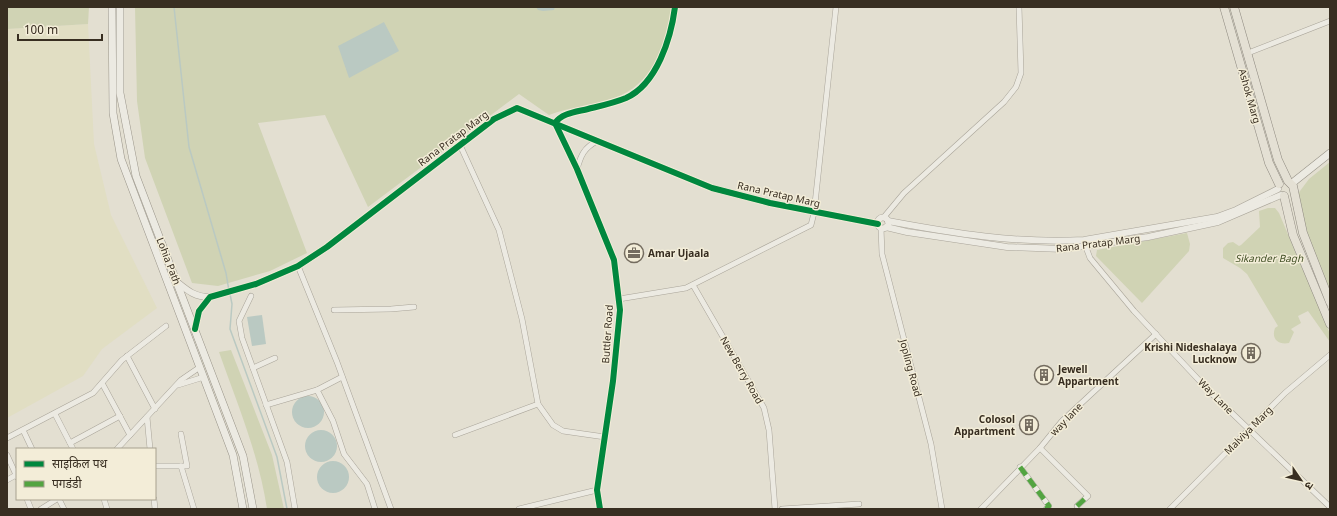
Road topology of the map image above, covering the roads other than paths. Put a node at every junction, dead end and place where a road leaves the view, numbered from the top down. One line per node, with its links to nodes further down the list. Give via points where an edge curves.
1 (112, 7): 37 (main road, Lohia Path, via 113,113 121,159)
2 (120, 7): 22 (main road, Lohia Path, via 120,93 129,146 136,176)
3 (675, 7): 10 (street, via 665,49 655,69 639,90 626,98 568,113 558,118)
4 (836, 7): 17 (street)
5 (1019, 7): 18 (street, via 1021,73 1016,87 1004,102 904,193)
6 (1224, 7): 16 (main road, Ashok Marg, via 1269,163)
7 (1234, 7): 9 (main road, Ashok Marg)
8 (1330, 20): 9 (street)
9 (1248, 54): 15 (main road, Ashok Marg, via 1278,160)
10 (555, 123): 11 (street, Rana Pratap Marg); 12 (street, Rana Pratap Marg, via 516,108 494,119); 14 (street, Buttler Road)
11 (596, 141): 14 (street, via 586,147 581,154); 17 (street, Rana Pratap Marg, via 712,188)
12 (460, 145): 21 (street, Rana Pratap Marg, via 327,248); 44 (street, via 499,230 522,319)
13 (1330, 153): 15 (main road)
14 (577, 169): 26 (street, Buttler Road, via 614,260)
15 (1290, 186): 16 (main road, via 1283,181); 16 (main road, via 1289,196); 27 (main road, Ashok Marg, via 1303,233)
16 (1280, 191): 20 (street, Rana Pratap Marg, via 1218,222 1148,237); 30 (main road, Ashok Marg, via 1293,235)
17 (814, 213): 19 (street, Rana Pratap Marg); 23 (street, via 811,225)
18 (886, 219): 19 (street); 19 (street, via 879,219); 20 (street, Rana Pratap Marg, via 1007,239)
19 (881, 226): 20 (street, Rana Pratap Marg, via 1007,247 1063,249); 86 (street, Jopling Road, via 882,254 931,444)
20 (1084, 243): 33 (street, Way Lane, via 1090,258)
21 (298, 266): 24 (street, Rana Pratap Marg, via 256,284); 40 (street)
22 (177, 282): 24 (street, via 194,295); 32 (main road, Lohia Path)
23 (693, 284): 26 (street, via 686,288); 84 (street, New Berry Road, via 764,408 769,430)
24 (212, 296): 32 (street, via 199,310)
25 (251, 296): 38 (street, via 239,321)
26 (619, 298): 55 (street, Buttler Road, via 616,355)
27 (1330, 302)
28 (414, 307): 29 (street)
29 (334, 310)
30 (1330, 324)
31 (166, 326): 35 (street)
32 (195, 329): 78 (main road, Lohia Path, via 243,456)
33 (1156, 334): 51 (street, Way Lane); 62 (street, way lane, via 1062,421)
34 (1330, 355): 51 (street, Malviya Marg, via 1285,393)
35 (127, 356): 41 (street); 46 (street)
36 (275, 358): 38 (street)
37 (200, 367): 39 (main road, Lohia Path); 42 (street)
38 (253, 368): 45 (street)
39 (204, 377): 42 (street); 77 (main road, Lohia Path, via 233,455)
40 (342, 377): 43 (street); 81 (street)
41 (102, 382): 47 (street, via 93,393); 48 (street)
42 (178, 385): 46 (street)
43 (317, 390): 45 (street); 80 (street, via 333,421 344,454 367,484)
44 (538, 404): 54 (street); 55 (street, via 553,425 563,431)
45 (266, 405): 79 (street, via 287,462)
46 (155, 409): 49 (street)
47 (55, 414): 50 (street); 57 (street)
48 (120, 416): 53 (street); 57 (street)
49 (147, 417): 53 (street); 61 (street)
50 (23, 430): 56 (street); 58 (street)
51 (1250, 430): 73 (street, Way Lane); 89 (street, Malviya Marg)
52 (181, 434): 65 (street, via 187,466)
53 (130, 435): 60 (street)
54 (456, 435)
55 (605, 436): 68 (street, Buttler Road)
56 (7, 438)
57 (70, 443): 59 (street)
58 (32, 448)
59 (72, 448)
60 (118, 448)
61 (150, 448)
62 (1040, 448): 66 (street, way lane); 72 (street, via 1088,496)
63 (7, 455): 67 (street)
64 (156, 466): 65 (street)
65 (182, 466): 76 (street)
66 (1020, 467): 87 (street, way lane); 88 (street, via 1049,506)
67 (16, 474)
68 (597, 490): 82 (street); 83 (street, Buttler Road)
69 (56, 500): 74 (street)
70 (59, 500): 75 (street)
71 (859, 504): 85 (street)
72 (1077, 506)
73 (1330, 507)
74 (41, 509)
75 (64, 509)
76 (194, 509)
77 (243, 509)
78 (253, 509)
79 (295, 509)
80 (375, 509)
81 (391, 509)
82 (519, 509)
83 (600, 509)
84 (776, 509)
85 (782, 509)
86 (942, 509)
87 (981, 509)
88 (1046, 509)
89 (1170, 509)

